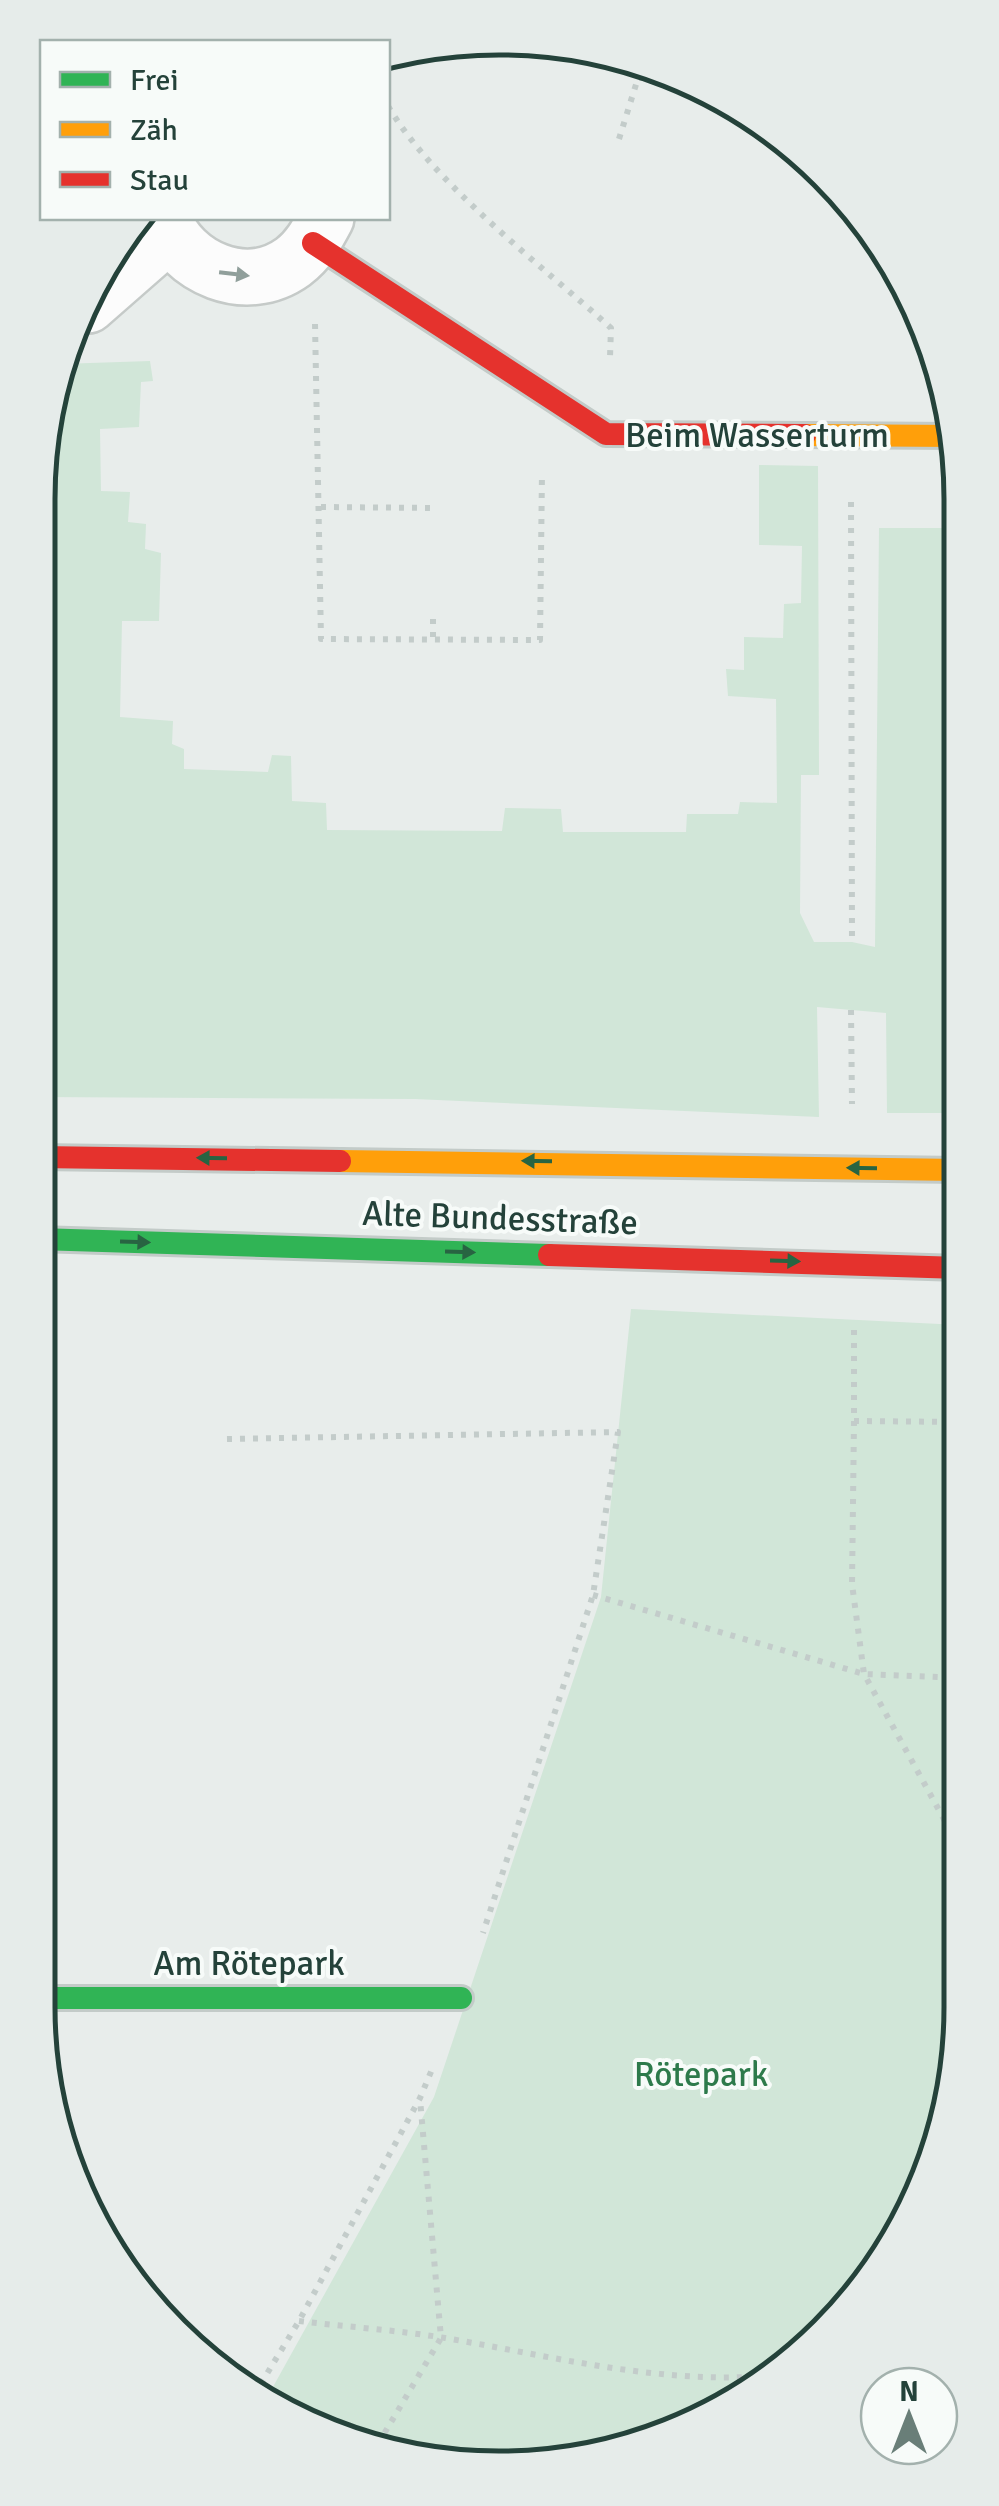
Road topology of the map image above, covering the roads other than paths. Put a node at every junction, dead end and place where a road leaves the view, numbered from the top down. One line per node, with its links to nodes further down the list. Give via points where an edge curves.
1 (166, 226): 2 (street, one-way to 2, via 186,256 237,277 292,264); 3 (street)
2 (320, 230): 4 (main road, Beim Wasserturm, via 544,396 606,434)
3 (114, 278)
4 (939, 436)
5 (55, 1157): 6 (main road, Alte Bundesstraße, one-way to 5)
6 (944, 1170)
7 (55, 1240): 8 (main road, Alte Bundesstraße, one-way to 8)
8 (944, 1267)
9 (55, 1998): 10 (main road, Am Rötepark)
10 (461, 1998)

